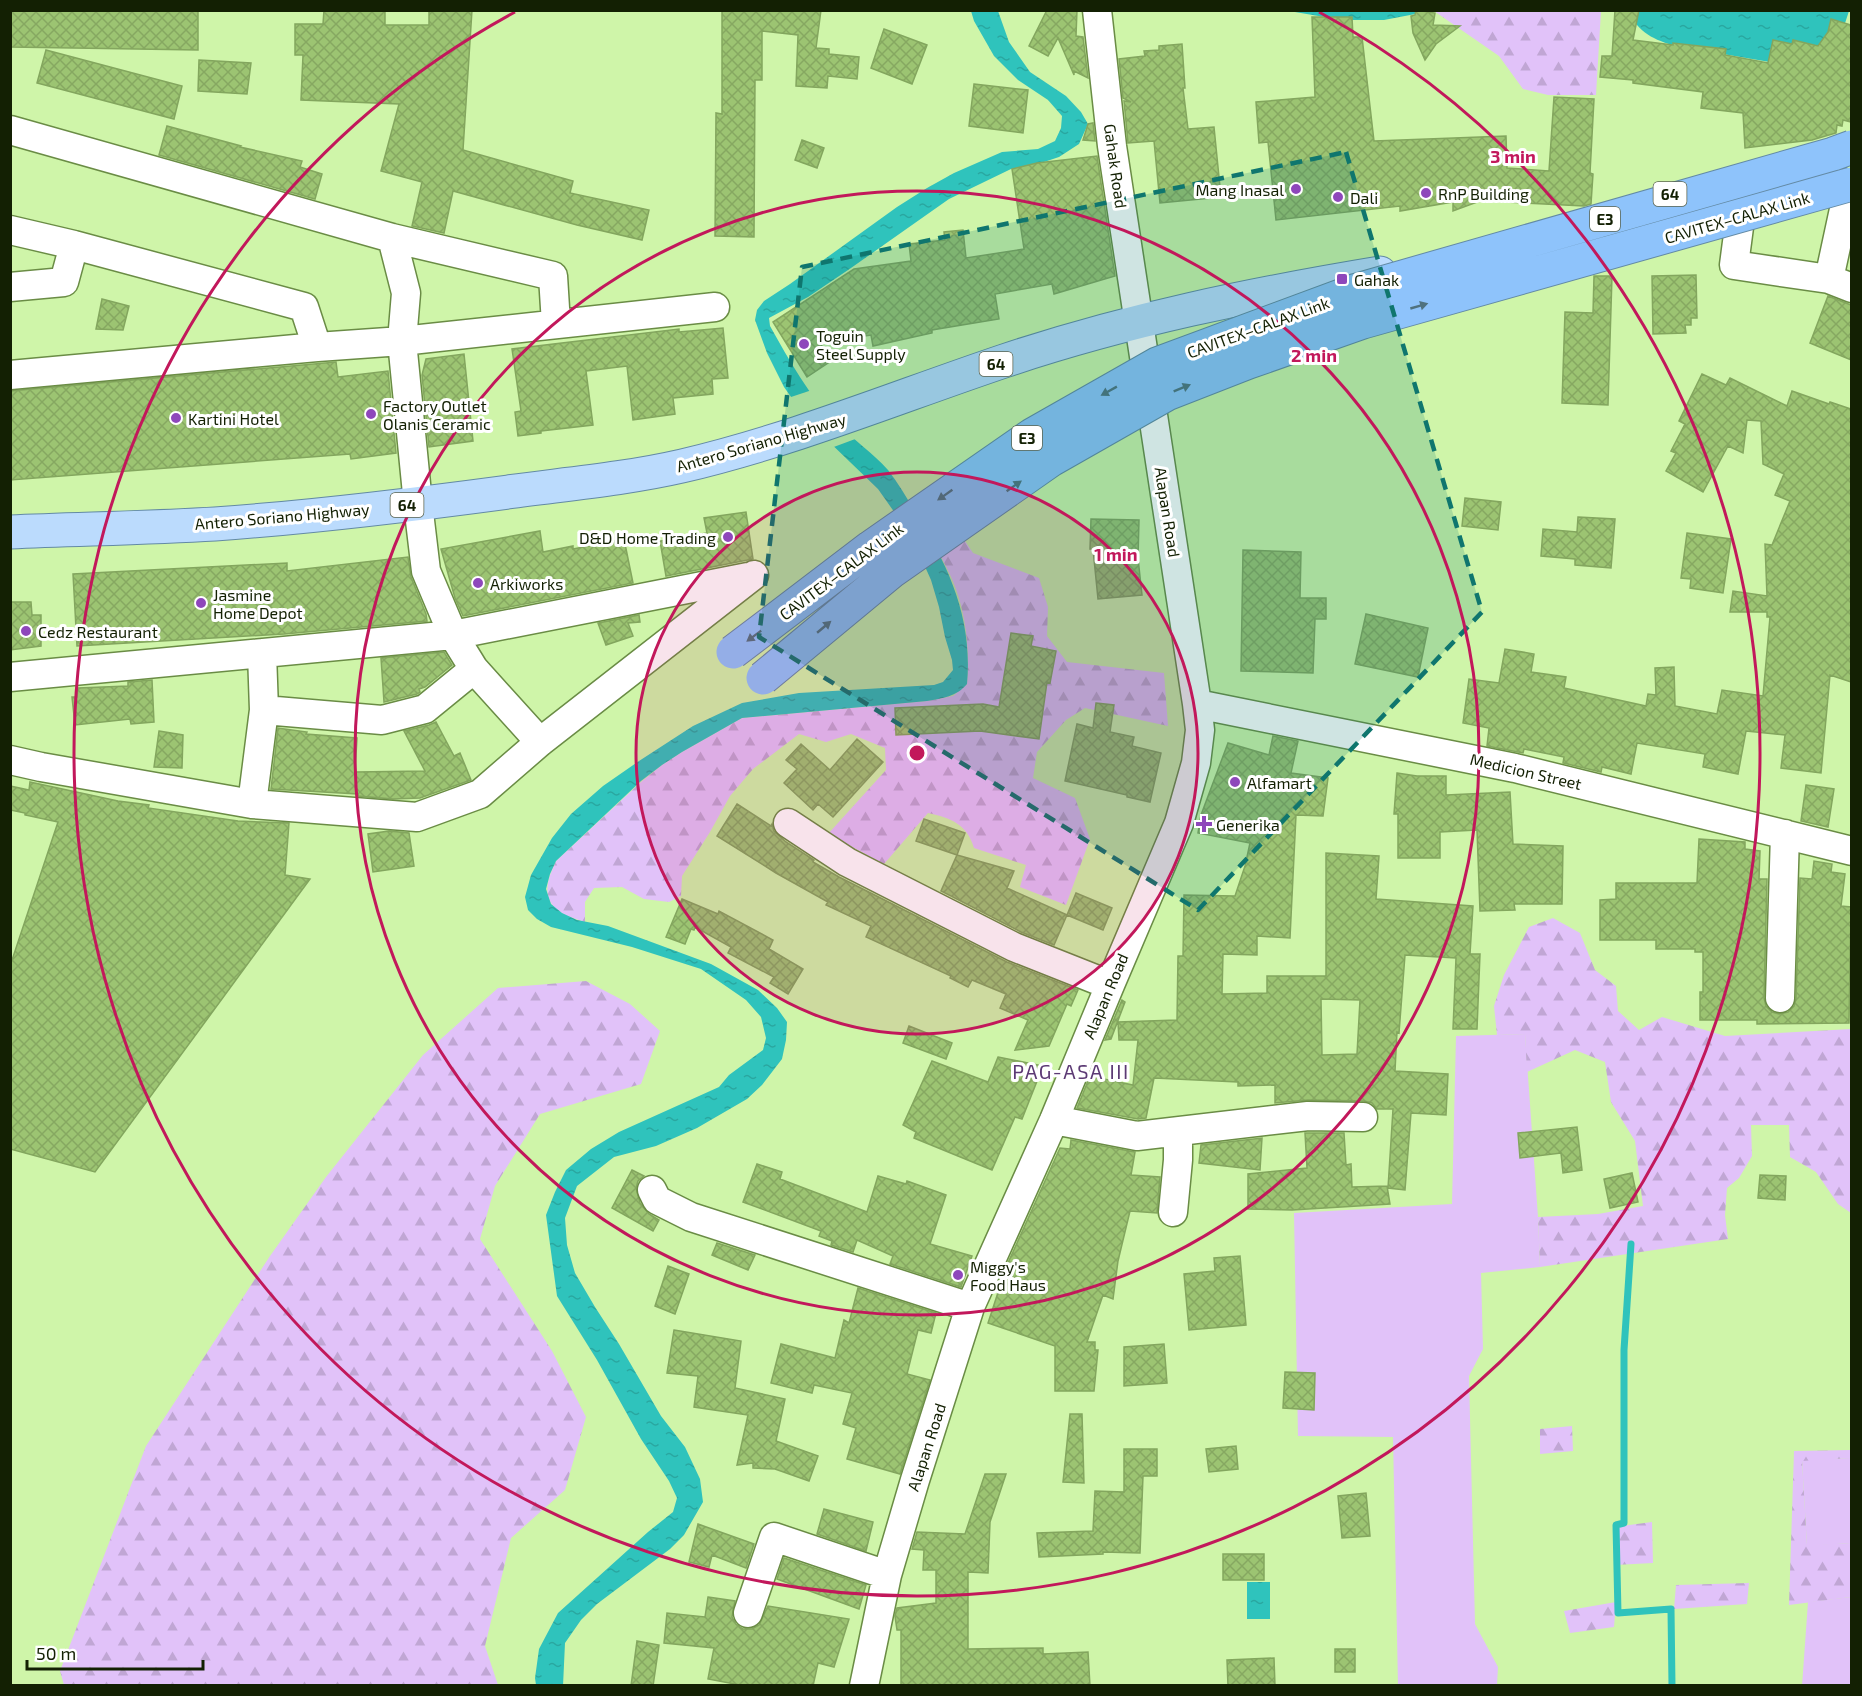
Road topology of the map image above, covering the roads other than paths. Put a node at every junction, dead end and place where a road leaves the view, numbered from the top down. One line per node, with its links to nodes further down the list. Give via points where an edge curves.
1 (1097, 10): 13 (street, Gahak Road, via 1112,146)
2 (10, 130): 7 (street)
3 (1851, 147): 9 (main road, Antero Soriano Highway / 64, via 1547,226); 22 (highway, CAVITEX–CALAX Link / E3, one-way to 22, bridge, via 1357,290 1157,364 1032,435 871,547)
4 (1850, 195): 5 (main road, Antero Soriano Highway / 64); 10 (street); 25 (highway, CAVITEX–CALAX Link / E3, one-way to 4, bridge, via 891,572 1051,460 1167,394 1363,322)
5 (1739, 227): 9 (main road, Antero Soriano Highway / 64, via 1550,268); 10 (street, via 1734,265)
6 (10, 230): 8 (street)
7 (392, 238): 14 (street, via 553,276); 15 (street, via 406,293)
8 (74, 245): 11 (street, via 64,282); 16 (street, via 304,307)
9 (1495, 256): 13 (main road, Antero Soriano Highway / 64, via 1280,290)
10 (1840, 284)
11 (10, 287)
12 (715, 307): 14 (street)
13 (1139, 321): 18 (main road, Antero Soriano Highway / 64, via 1004,361 729,454 632,476); 26 (street, Alapan Road)
14 (556, 324): 15 (street)
15 (402, 341): 16 (street); 18 (street)
16 (317, 347): 17 (street)
17 (10, 375)
18 (418, 504): 19 (main road, Antero Soriano Highway / 64, via 215,524); 20 (street, via 426,571)
19 (10, 532)
20 (453, 635): 21 (street); 23 (street); 28 (street, via 754,575)
21 (262, 652): 24 (street); 27 (street)
22 (734, 652)
23 (474, 669): 27 (street, via 426,709 382,720); 28 (street)
24 (10, 677)
25 (763, 678)
26 (1197, 704): 32 (street, Medicion Street, via 1515,768); 34 (street, Alapan Road, via 1200,730 1188,794 1165,859)
27 (264, 710): 30 (street)
28 (540, 742): 30 (street, via 480,794 417,816)
29 (10, 760): 30 (street)
30 (252, 804)
31 (788, 823): 34 (street, via 847,862 1014,947)
32 (1785, 834): 33 (street, Medicion Street); 35 (street)
33 (1851, 851)
34 (1110, 985): 37 (street, Alapan Road)
35 (1780, 998)
36 (1362, 1117): 38 (street, via 1308,1116)
37 (1054, 1120): 38 (street, via 1137,1136); 41 (street, Alapan Road)
38 (1178, 1132): 40 (street)
39 (652, 1190): 41 (street, via 657,1200 691,1217)
40 (1173, 1212)
41 (970, 1308): 42 (street, Alapan Road)
42 (888, 1575): 43 (street, via 774,1537); 44 (street, Alapan Road)
43 (748, 1614)
44 (864, 1686)

